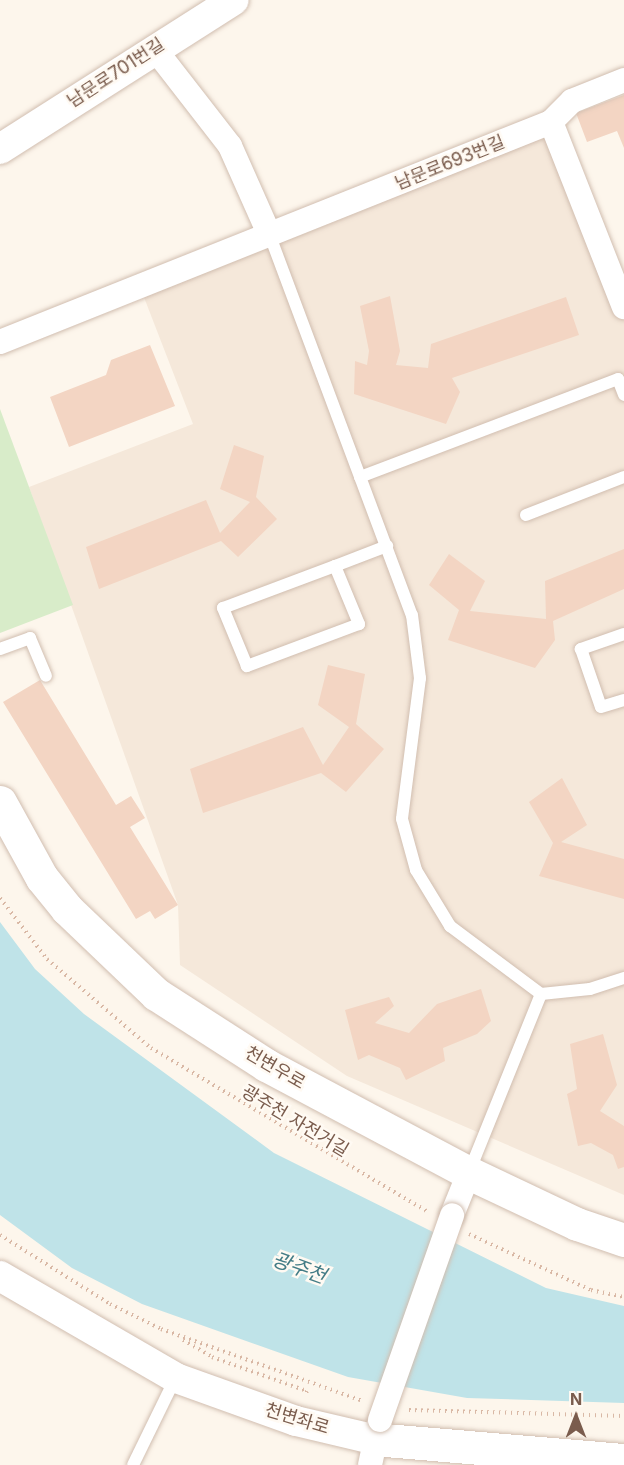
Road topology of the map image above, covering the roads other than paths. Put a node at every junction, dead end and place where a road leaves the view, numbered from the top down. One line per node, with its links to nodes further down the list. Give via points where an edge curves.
1 (234, 0): 2 (street, 남문로701번길)
2 (154, 48): 5 (street, 남문로701번길); 6 (street, via 230,146)
3 (624, 80): 4 (street, 남문로693번길, via 572,101)
4 (550, 123): 6 (street, 남문로693번길); 7 (street)
5 (0, 149)
6 (270, 236): 8 (street, 남문로693번길); 10 (lane)
7 (624, 308)
8 (0, 342)
9 (624, 395): 10 (lane, via 618,379)
10 (360, 477): 13 (lane)
11 (624, 477): 12 (lane)
12 (526, 515)
13 (387, 546): 14 (lane); 21 (lane, via 418,642 419,696 402,819 416,870 450,926)
14 (335, 566): 14 (lane, via 223,608 247,666 359,624)
15 (624, 634): 18 (lane, via 581,649 601,707)
16 (0, 649): 17 (lane, via 30,638)
17 (46, 676)
18 (624, 700)
19 (0, 802): 22 (main road, 천변우로, via 20,843 61,901 156,994 266,1065)
20 (624, 978): 21 (lane, via 590,989)
21 (541, 994): 22 (lane)
22 (469, 1173): 23 (main road, 천변우로, via 558,1216); 26 (street, bridge)
23 (624, 1240)
24 (0, 1276): 25 (street, 천변좌로)
25 (176, 1378): 26 (street, 천변좌로, via 296,1421); 29 (lane)
26 (373, 1432): 27 (main road, 천변좌로)
27 (462, 1456): 28 (main road, 천변좌로)
28 (624, 1460)
29 (133, 1465)

